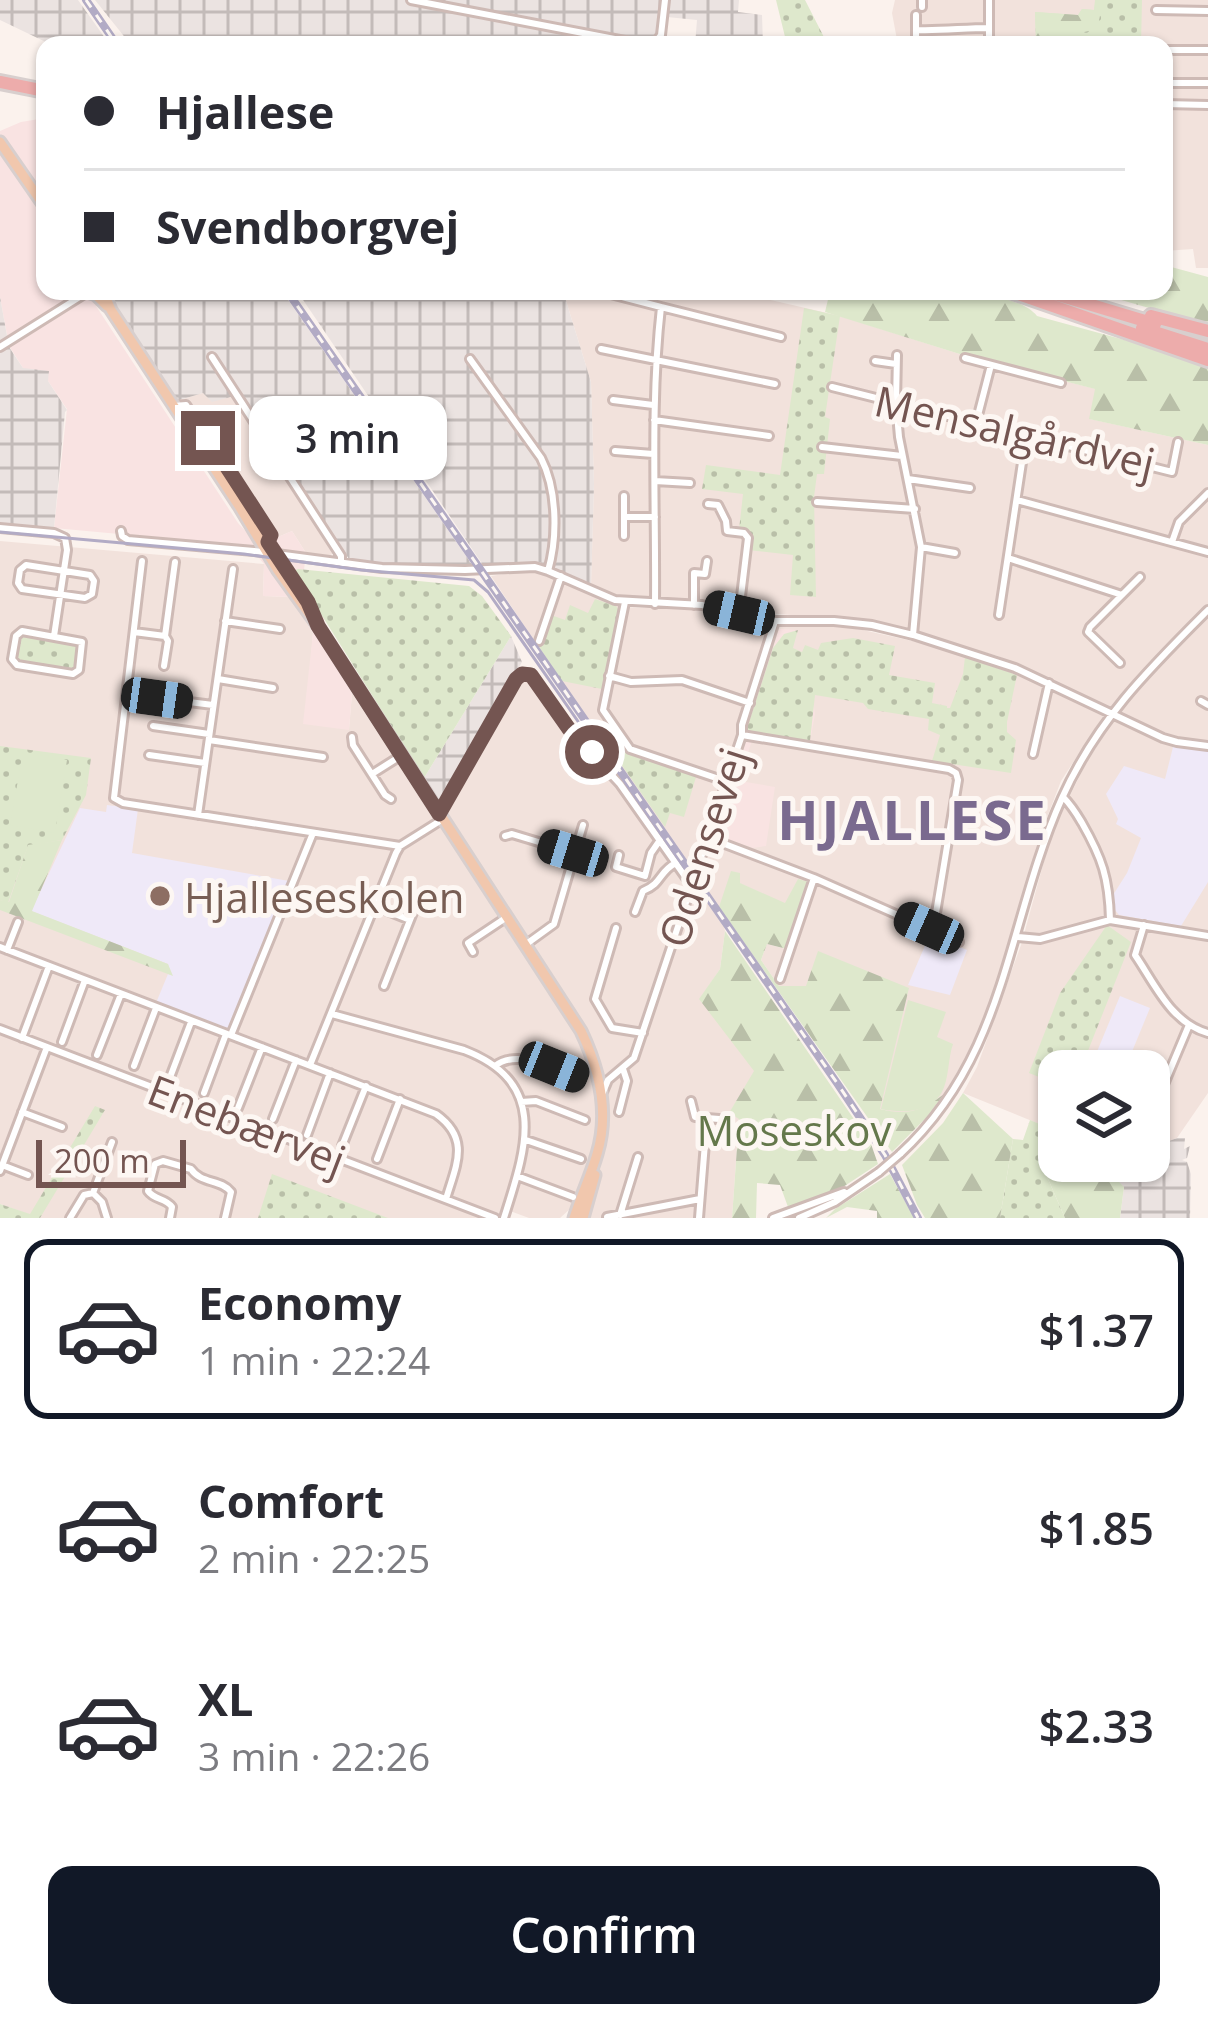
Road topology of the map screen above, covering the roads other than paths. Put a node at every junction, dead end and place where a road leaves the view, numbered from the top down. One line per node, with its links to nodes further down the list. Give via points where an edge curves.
1 (411, 0): 8 (street)
2 (665, 0): 9 (street)
3 (989, 0): 7 (street)
4 (920, 7): 7 (street, via 916,33)
5 (1156, 10): 6 (street)
6 (1208, 11)
7 (989, 28): 10 (street)
8 (599, 36)
9 (660, 36)
10 (989, 36)
11 (1173, 50): 12 (street)
12 (1208, 50)
13 (0, 78): 16 (highway)
14 (1173, 82): 15 (street)
15 (1208, 83)
16 (36, 85)
17 (1173, 104): 18 (street)
18 (1208, 104)
19 (0, 133): 21 (main road)
20 (0, 142): 21 (main road)
21 (31, 185): 22 (main road)
22 (36, 193)
23 (73, 300): 34 (street)
24 (99, 300): 49 (main road)
25 (633, 300): 30 (street)
26 (1038, 300): 39 (highway)
27 (1045, 300): 33 (highway)
28 (1073, 300): 33 (highway)
29 (1099, 300): 31 (highway)
30 (661, 307): 32 (street); 40 (street)
31 (1208, 331)
32 (781, 338)
33 (1208, 344)
34 (0, 347)
35 (601, 349): 40 (street)
36 (212, 357): 83 (street)
37 (965, 358): 42 (street)
38 (470, 359): 86 (street, via 547,470)
39 (1208, 360)
40 (655, 362): 44 (street); 48 (street)
41 (875, 362): 47 (street, via 897,360)
42 (991, 365): 43 (street); 51 (street)
43 (1061, 383)
44 (775, 384)
45 (832, 387): 47 (street, Mensalgårdvej)
46 (613, 400): 48 (street)
47 (896, 403): 51 (street, Mensalgårdvej); 58 (street)
48 (653, 405): 50 (street)
49 (174, 406): 76 (main road); 76 (street, via 186,405 271,535)
50 (653, 420): 52 (street); 57 (street)
51 (976, 423): 53 (street, Mensalgårdvej)
52 (770, 436)
53 (1026, 436): 54 (street, Mensalgårdvej, via 1172,472); 65 (street)
54 (1178, 442)
55 (822, 447): 58 (street)
56 (615, 451): 57 (street)
57 (655, 454): 60 (street)
58 (902, 456): 59 (street)
59 (908, 479): 62 (street); 68 (street)
60 (655, 481): 61 (street); 70 (street)
61 (690, 483)
62 (970, 488)
63 (1208, 493): 74 (street, via 1179,522)
64 (624, 496): 69 (street)
65 (1017, 500): 74 (street); 79 (street)
66 (817, 502): 68 (street)
67 (708, 504): 95 (street, via 718,505 727,531 748,538)
68 (915, 509): 75 (street)
69 (624, 517): 70 (street); 73 (street)
70 (655, 517): 92 (street)
71 (0, 528): 85 (street, via 62,535)
72 (121, 531): 76 (street, via 128,540)
73 (624, 536)
74 (1172, 542): 77 (street)
75 (921, 548): 78 (street); 101 (street)
76 (270, 549): 83 (street); 122 (main road)
77 (1208, 552)
78 (955, 553)
79 (1008, 558): 90 (street); 96 (street)
80 (142, 561): 100 (street)
81 (707, 561): 93 (street, via 705,578 694,573)
82 (176, 562): 103 (street)
83 (341, 563): 86 (street)
84 (233, 569): 97 (street)
85 (64, 571): 89 (street); 89 (street, via 94,581 90,597); 89 (street, via 20,570 22,589)
86 (548, 571): 87 (street)
87 (561, 576): 91 (street); 104 (street)
88 (1140, 578): 90 (street)
89 (60, 594): 102 (street)
90 (1122, 595): 105 (street, via 1088,632)
91 (626, 602): 92 (street); 107 (street)
92 (655, 604): 93 (street)
93 (694, 604): 95 (street)
94 (1208, 610): 114 (street)
95 (739, 613): 98 (street)
96 (999, 616)
97 (225, 621): 99 (street); 108 (street)
98 (775, 622): 101 (street, via 834,621); 112 (street, Odensevej)
99 (280, 629)
100 (134, 632): 103 (street); 129 (street, via 114,798)
101 (914, 635): 109 (street)
102 (54, 636): 102 (street, via 82,642 77,673 14,663 18,632)
103 (166, 636): 106 (street)
104 (539, 640)
105 (1120, 663)
106 (164, 666)
107 (609, 676): 112 (street, via 682,680); 126 (street, via 603,710 630,749)
108 (218, 679): 110 (street); 113 (street)
109 (1049, 682): 114 (street); 120 (street)
110 (273, 688)
111 (157, 698): 113 (street)
112 (750, 703): 116 (street, Odensevej)
113 (214, 705): 117 (street)
114 (1111, 713): 119 (street, via 1177,742); 127 (street)
115 (153, 726): 117 (street)
116 (742, 735): 126 (street, Odensevej); 150 (street, via 956,772)
117 (209, 737): 123 (street); 124 (street)
118 (352, 737): 125 (street)
119 (1208, 746)
120 (1034, 754)
121 (149, 755): 124 (street)
122 (402, 755): 125 (street); 130 (main road)
123 (322, 757)
124 (205, 763): 129 (street)
125 (372, 774): 128 (street)
126 (725, 782): 134 (street, Odensevej)
127 (1062, 798): 147 (street, via 1098,851); 152 (street)
128 (391, 799)
129 (198, 815): 132 (street)
130 (441, 816): 135 (street, via 524,673); 136 (street); 145 (main road)
131 (583, 825): 137 (street)
132 (313, 833): 136 (street); 170 (street)
133 (505, 836): 137 (street)
134 (709, 838): 140 (street); 141 (street, Odensevej)
135 (660, 840): 138 (street, via 645,876 616,867); 139 (street)
136 (400, 846): 142 (street)
137 (575, 853): 155 (street, via 554,924)
138 (620, 855)
139 (676, 863): 141 (street); 144 (street, via 643,891)
140 (814, 878): 150 (street); 159 (street)
141 (691, 884): 168 (street, Odensevej)
142 (375, 906): 146 (street); 164 (street)
143 (414, 910): 146 (street)
144 (635, 912)
145 (508, 917): 155 (main road); 157 (street, via 468,943)
146 (410, 920): 161 (street)
147 (1111, 920): 149 (street); 152 (street, via 1040,940)
148 (18, 922): 156 (street)
149 (1144, 926): 153 (street); 166 (street, via 1135,955)
150 (933, 931): 154 (street)
151 (617, 933): 168 (street, via 595,999 613,1028)
152 (1016, 936): 216 (street, bridge, via 980,1046 932,1121 879,1172)
153 (1208, 936)
154 (959, 942)
155 (525, 945): 183 (main road)
156 (3, 949): 158 (street)
157 (473, 952)
158 (49, 966): 160 (street); 171 (street)
159 (781, 979)
160 (85, 980): 162 (street); 172 (street)
161 (384, 986)
162 (121, 994): 163 (street); 175 (street)
163 (157, 1007): 165 (street); 178 (street)
164 (332, 1014): 177 (street); 179 (street, via 464,1050)
165 (192, 1020): 170 (street); 185 (street)
166 (1189, 1025): 169 (street); 181 (street)
167 (0, 1029): 171 (street, Enebærvej)
168 (643, 1033): 180 (street, Odensevej)
169 (1208, 1033)
170 (228, 1034): 174 (street); 187 (street)
171 (22, 1038): 173 (street, Enebærvej)
172 (62, 1042)
173 (47, 1047): 193 (street); 213 (street, Enebærvej)
174 (262, 1047): 176 (street); 192 (street)
175 (98, 1055)
176 (296, 1060): 177 (street); 196 (street)
177 (310, 1065): 182 (street)
178 (134, 1066)
179 (494, 1066): 184 (street, via 511,1058); 191 (street)
180 (623, 1069): 183 (street); 188 (street, Odensevej); 194 (street, Odensevej)
181 (1170, 1070)
182 (330, 1073): 186 (street); 200 (street)
183 (598, 1074): 188 (main road)
184 (576, 1076)
185 (169, 1080)
186 (366, 1086): 189 (street); 203 (street)
187 (204, 1093)
188 (602, 1095): 204 (main road)
189 (400, 1100): 206 (street); 213 (street, via 436,1114 454,1133 458,1159)
190 (691, 1101): 195 (street, via 695,1117)
191 (520, 1102): 198 (street); 201 (street)
192 (238, 1108)
193 (22, 1112): 199 (street); 208 (street)
194 (619, 1112)
195 (707, 1118): 197 (street); 214 (street)
196 (273, 1119)
197 (719, 1119)
198 (585, 1120)
199 (62, 1127)
200 (307, 1135)
201 (526, 1140): 207 (street); 210 (street)
202 (112, 1142): 211 (street)
203 (342, 1146)
204 (598, 1151): 223 (main road); 223 (main road)
205 (638, 1157): 215 (street)
206 (377, 1159)
207 (581, 1159)
208 (1, 1168): 209 (street)
209 (28, 1175)
210 (518, 1176): 212 (street); 222 (street)
211 (93, 1193): 218 (street); 219 (street)
212 (573, 1197)
213 (446, 1199): 222 (street, Enebærvej)
214 (700, 1199): 215 (street); 224 (street)
215 (620, 1214): 217 (street)
216 (799, 1216): 225 (street)
217 (607, 1217)
218 (70, 1218)
219 (107, 1218)
220 (170, 1218): 221 (street, via 168,1202 148,1191 163,1161 226,1186)
221 (225, 1218)
222 (499, 1218)
223 (579, 1218)
224 (699, 1218)
225 (773, 1218)

